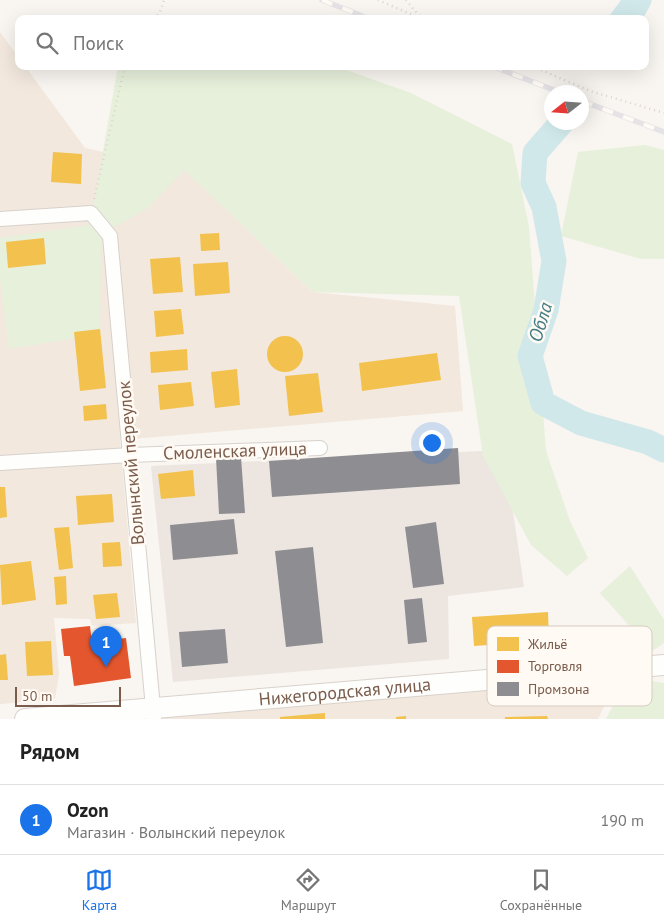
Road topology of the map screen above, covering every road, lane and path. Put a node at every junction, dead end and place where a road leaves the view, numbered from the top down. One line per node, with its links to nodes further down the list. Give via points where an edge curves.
1 (164, 0): 4 (path)
2 (378, 0): 5 (path)
3 (406, 0): 6 (path)
4 (157, 15)
5 (413, 15)
6 (419, 15)
7 (124, 70): 10 (path)
8 (541, 70): 9 (path, via 590,91)
9 (664, 114)
10 (91, 213): 11 (street); 13 (street, Волынский переулок, via 110,236)
11 (0, 219)
12 (320, 448): 13 (street, Смоленская улица)
13 (130, 455): 14 (street, Смоленская улица); 16 (street, Волынский переулок)
14 (0, 463)
15 (487, 678): 16 (street, Нижегородская улица)
16 (154, 714): 17 (street, Нижегородская улица)
17 (25, 719)

